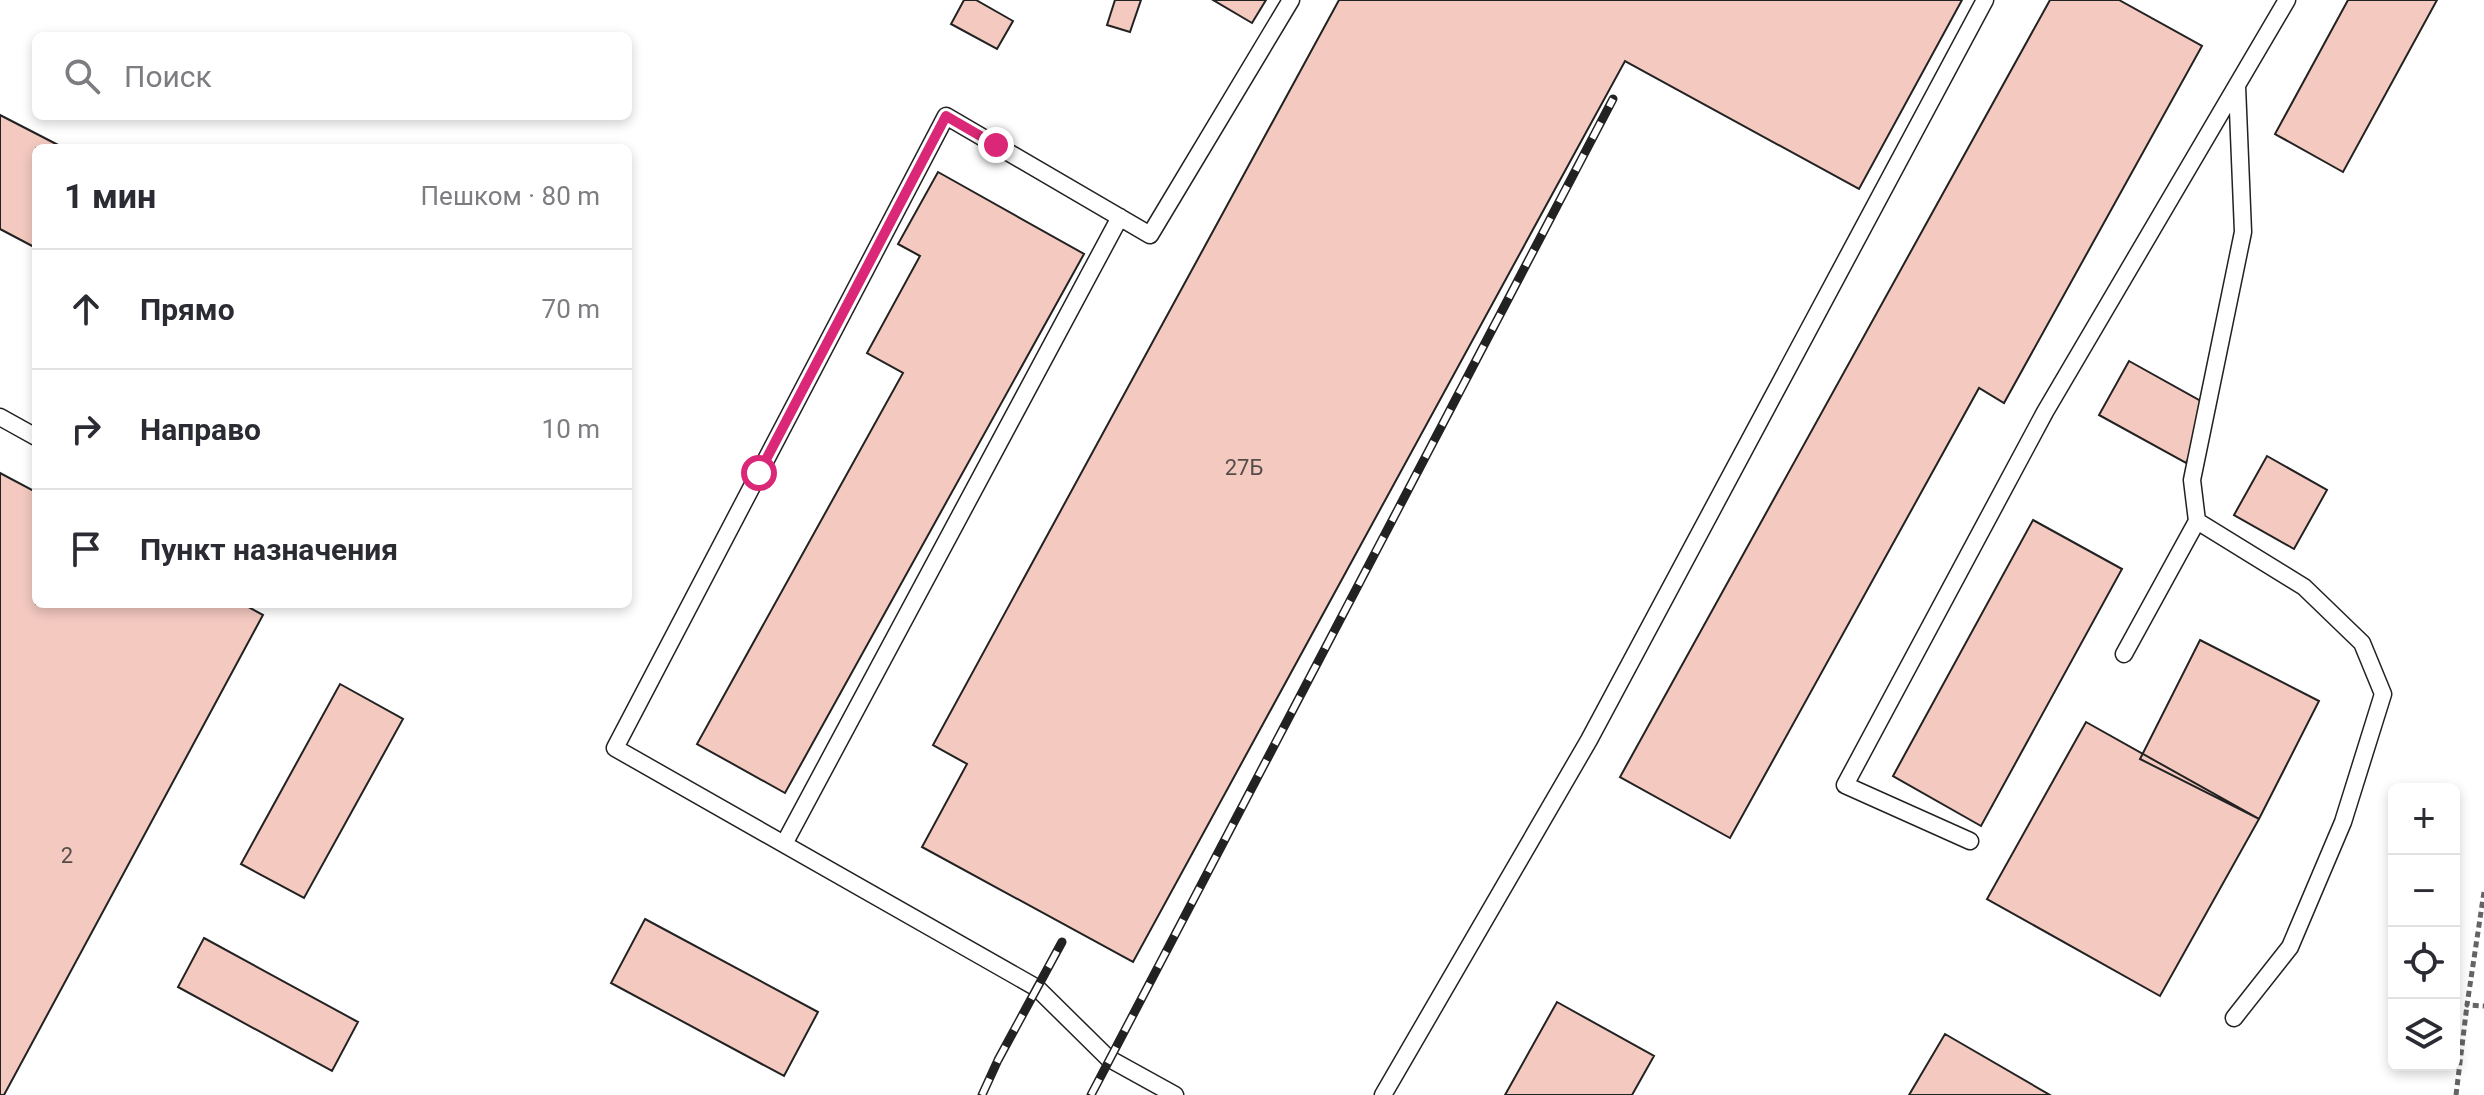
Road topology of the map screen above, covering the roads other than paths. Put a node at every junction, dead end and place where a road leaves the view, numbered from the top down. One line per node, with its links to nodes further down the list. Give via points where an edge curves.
1 (1291, 0): 5 (lane, via 1150,235)
2 (1985, 0): 14 (lane, via 1589,740)
3 (2287, 0): 4 (lane)
4 (2237, 86): 8 (lane, via 2243,232 2192,480); 10 (lane, via 2045,412 1845,785)
5 (1120, 217): 11 (lane); 11 (lane, via 946,116 615,748)
6 (0, 417): 7 (lane)
7 (32, 435)
8 (2197, 521): 9 (lane); 12 (lane, via 2304,587 2362,643 2383,694 2343,822 2290,947)
9 (2124, 654)
10 (1970, 841)
11 (784, 844): 13 (lane, via 1037,988 1108,1058)
12 (2234, 1018)
13 (1175, 1095)
14 (1383, 1095)

